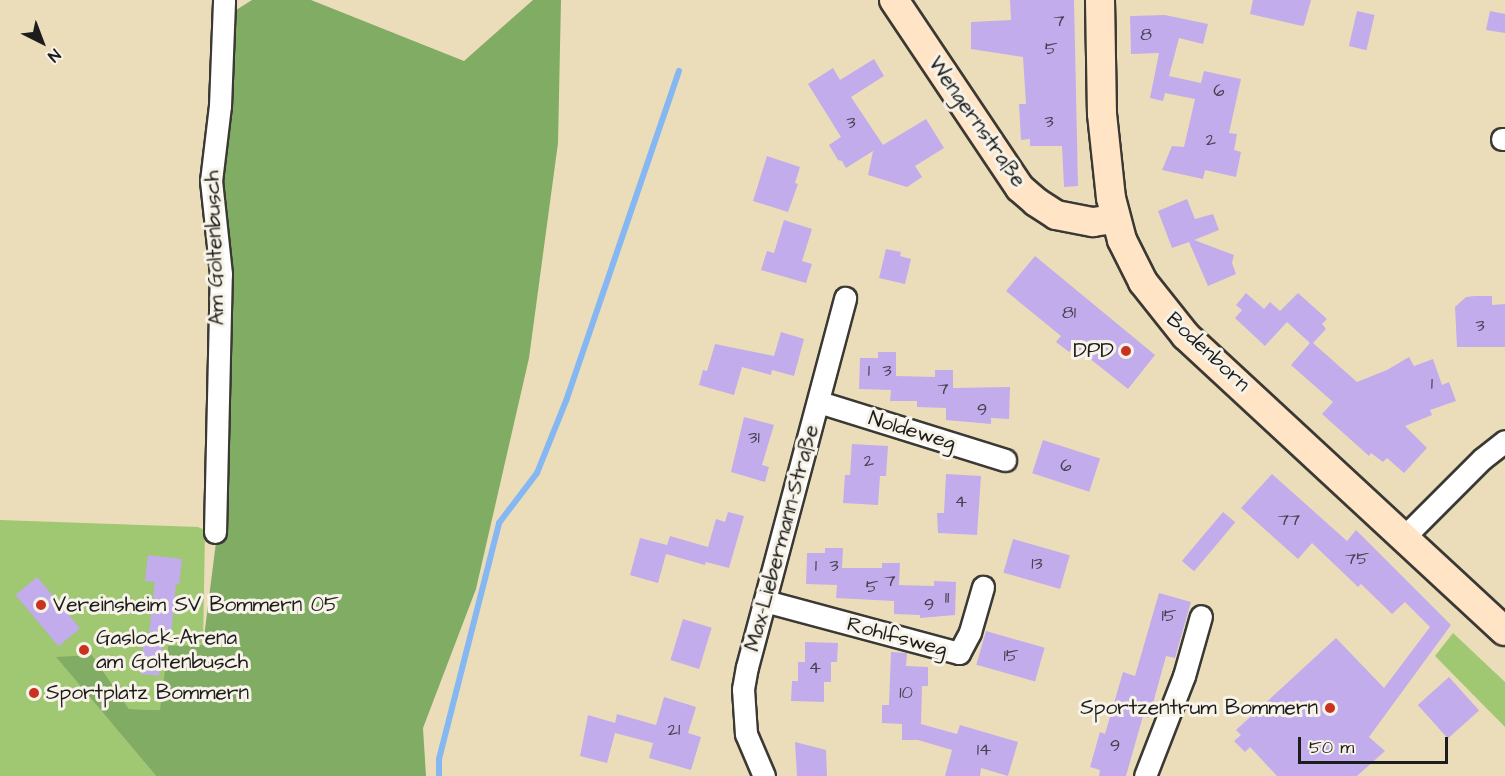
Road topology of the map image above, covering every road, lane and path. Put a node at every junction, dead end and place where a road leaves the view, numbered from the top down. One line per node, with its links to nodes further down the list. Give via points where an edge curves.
1 (224, 0): 9 (street, Am Goltenbusch, via 220,106 211,181 220,274)
2 (894, 0): 4 (main road, Wengernstraße, via 1020,188 1056,215 1093,222)
3 (1100, 0): 4 (main road, Bodenborn, via 1103,125)
4 (1115, 219): 10 (main road, Bodenborn, via 1131,261 1171,320)
5 (845, 298): 6 (street, Max-Liebermann-Straße)
6 (819, 402): 8 (street, Noldeweg); 12 (street, Max-Liebermann-Straße)
7 (1505, 441): 10 (street)
8 (1005, 460)
9 (215, 532)
10 (1405, 536): 14 (main road, Bodenborn)
11 (984, 587): 12 (street, Rohlfsweg, via 959,653)
12 (765, 601): 15 (street, Max-Liebermann-Straße, via 743,690 746,735)
13 (1201, 616): 16 (street, via 1184,676)
14 (1505, 631)
15 (764, 776)
16 (1145, 776)

